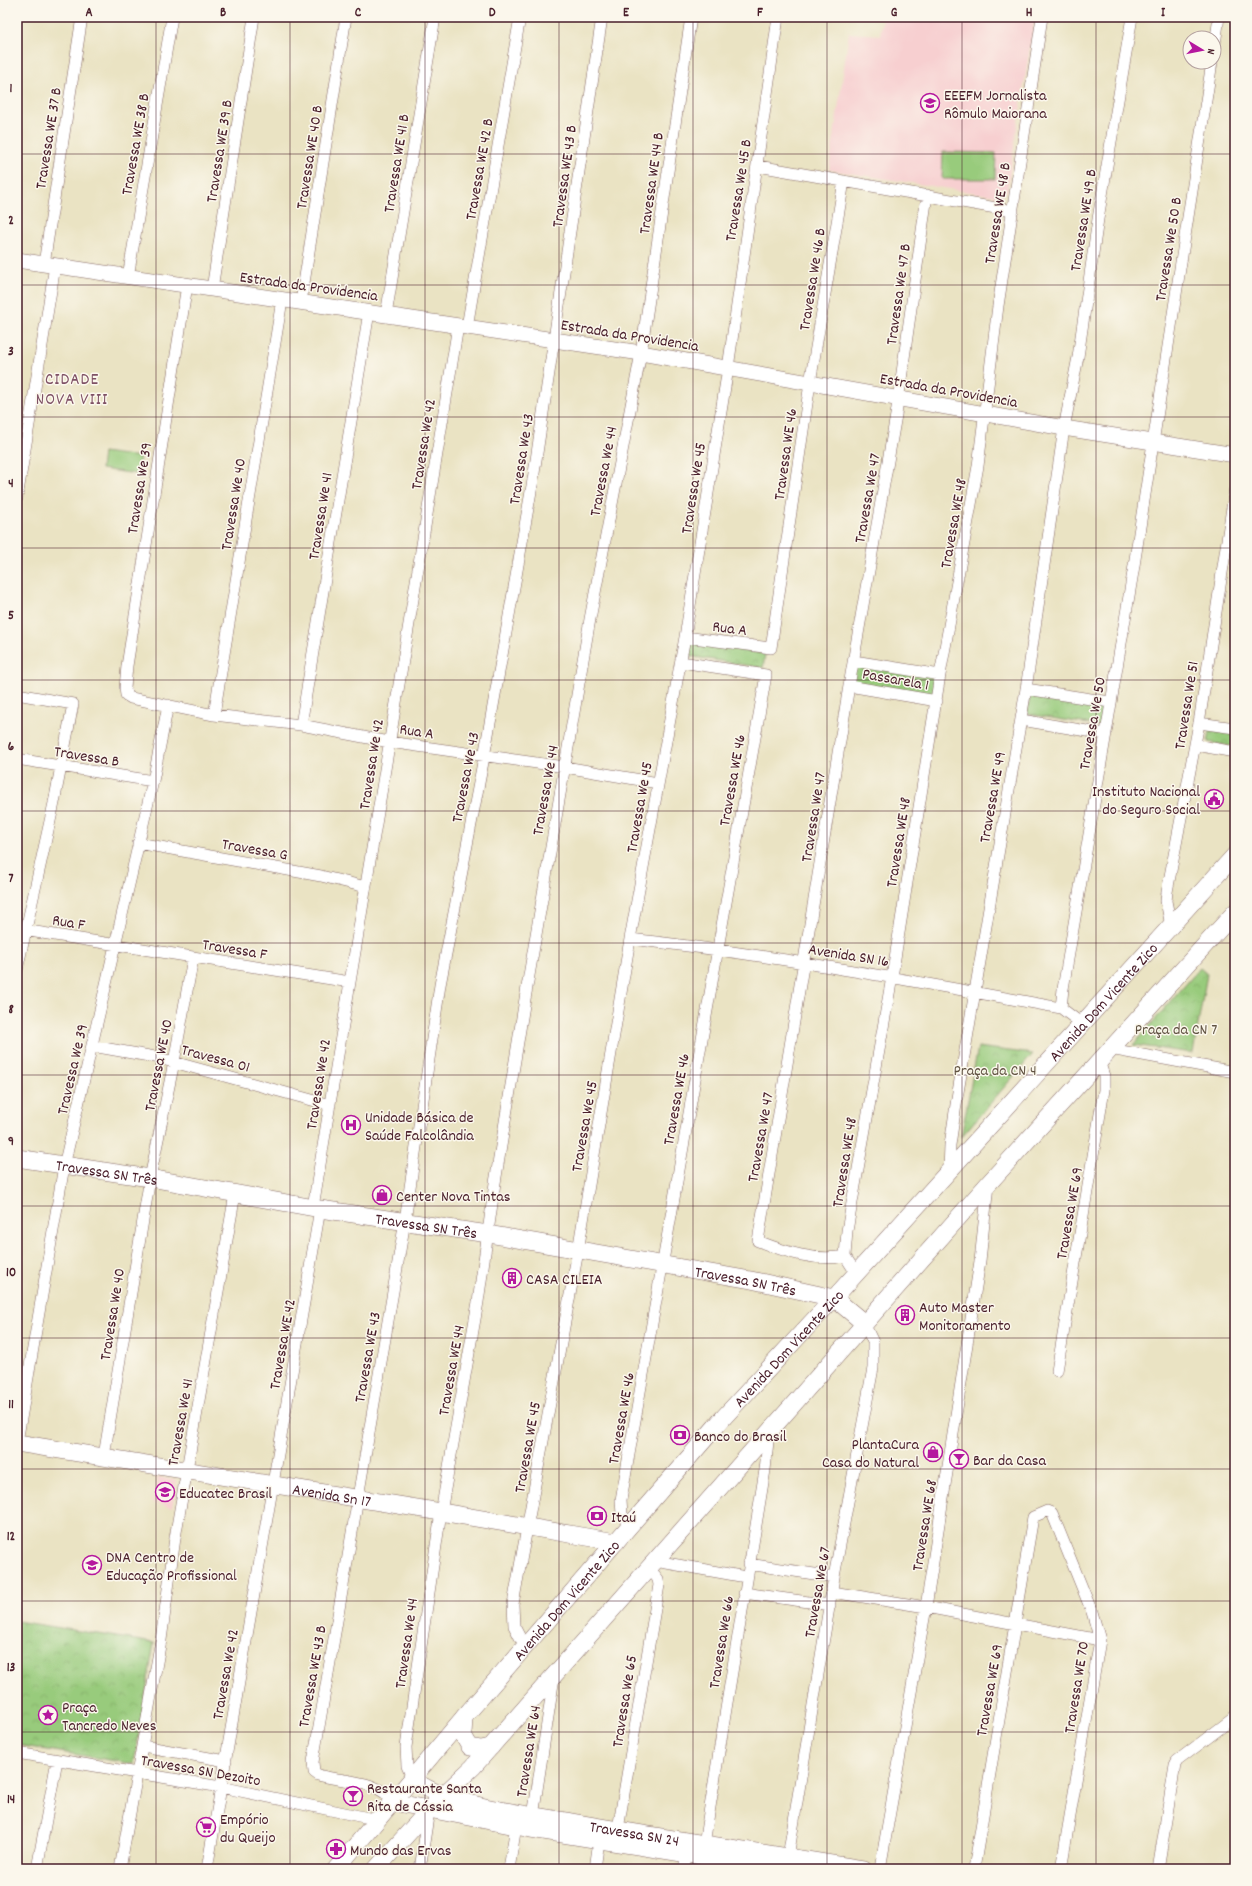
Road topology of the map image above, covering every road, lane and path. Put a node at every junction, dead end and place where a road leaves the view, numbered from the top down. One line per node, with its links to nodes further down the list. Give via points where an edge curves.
1 (82, 17): 20 (street, Travessa WE 37 B)
2 (172, 17): 21 (street, Travessa WE 38 B)
3 (254, 17): 23 (street, Travessa WE 39 B)
4 (346, 17): 25 (street, Travessa WE 40 B)
5 (435, 17): 27 (street, Travessa WE 41 B)
6 (520, 17): 28 (street, Travessa WE 42 B)
7 (602, 17): 29 (street, Travessa WE 43 B)
8 (691, 17): 30 (street, Travessa WE 44 B)
9 (778, 17): 15 (street, Travessa We 45 B)
10 (1042, 17): 18 (street, Travessa WE 48 B)
11 (1132, 17): 35 (street, Travessa WE 49 B, via 1078,357)
12 (1219, 17): 13 (street)
13 (1217, 30)
14 (1211, 70): 36 (street, Travessa We 50 B)
15 (758, 166): 16 (street); 31 (street, Travessa We 45 B)
16 (844, 180): 17 (street); 32 (street, Travessa We 46 B)
17 (927, 195): 18 (street); 33 (street, Travessa We 47 B)
18 (1013, 211): 34 (street, Travessa WE 48 B)
19 (17, 260): 20 (main road, Estrada da Providencia)
20 (49, 265): 21 (main road, Estrada da Providencia); 39 (street, Travessa WE 37 B)
21 (128, 277): 22 (main road, Estrada da Providencia)
22 (187, 285): 23 (main road, Estrada da Providencia); 48 (street, Travessa We 39, via 127,666 124,688)
23 (212, 289): 24 (main road, Estrada da Providencia)
24 (282, 300): 25 (main road, Estrada da Providencia); 52 (street, Travessa We 40)
25 (301, 302): 26 (main road, Estrada da Providencia)
26 (369, 312): 27 (main road, Estrada da Providencia); 55 (street, Travessa We 41)
27 (386, 315): 28 (main road, Estrada da Providencia)
28 (462, 326): 29 (main road, Estrada da Providencia); 58 (street, Travessa We 42)
29 (555, 340): 30 (main road, Estrada da Providencia); 61 (street, Travessa We 43)
30 (641, 353): 31 (main road, Estrada da Providencia); 64 (street, Travessa We 44)
31 (728, 368): 32 (main road, Estrada da Providencia); 40 (street, Travessa We 45)
32 (810, 383): 33 (main road, Estrada da Providencia); 41 (street, Travessa WE 46)
33 (898, 398): 34 (main road, Estrada da Providencia); 42 (street, Travessa We 47)
34 (984, 413): 35 (main road, Estrada da Providencia); 44 (street, Travessa WE 48, via 978,466)
35 (1064, 428): 36 (main road, Estrada da Providencia); 46 (street, Travessa WE 49)
36 (1153, 442): 37 (main road, Estrada da Providencia); 50 (street, Travessa We 50)
37 (1235, 455)
38 (1235, 488): 54 (street, Travessa We 51)
39 (17, 498)
40 (685, 637): 41 (street, Rua A); 43 (street, Travessa We 45)
41 (771, 648)
42 (854, 661): 44 (street, Passarela 1); 45 (street, Travessa We 47)
43 (681, 662): 66 (street, Travessa We 45); 75 (street, Travessa WE 46, via 766,675)
44 (940, 675): 49 (street, Travessa WE 48)
45 (850, 686): 49 (street, Passarela 1); 77 (street, Travessa We 47)
46 (1026, 689): 50 (street); 53 (street, Travessa WE 49)
47 (17, 694): 63 (street, via 73,704)
48 (126, 695): 51 (street, Rua A)
49 (937, 701): 79 (street, Travessa WE 48)
50 (1110, 702): 57 (street, Travessa We 50)
51 (168, 705): 52 (street, Rua A); 65 (street, Travessa We 39)
52 (214, 715): 55 (street, Rua A)
53 (1021, 720): 57 (street); 81 (street, Travessa WE 49)
54 (1199, 723): 56 (street); 59 (street, Travessa We 51)
55 (301, 725): 58 (street, Rua A)
56 (1235, 728)
57 (1105, 734): 82 (street, Travessa We 50)
58 (390, 742): 61 (street, Rua A); 69 (street, Travessa We 42)
59 (1195, 745): 60 (street); 71 (street, Travessa We 51, via 1167,892 1166,901)
60 (1235, 752)
61 (484, 757): 64 (street, Rua A); 96 (street, Travessa We 43, via 440,985)
62 (17, 759): 63 (street, Travessa B)
63 (60, 767): 65 (street, Travessa B); 72 (street)
64 (565, 767): 66 (street, Rua A); 97 (street, Travessa We 44)
65 (153, 781): 67 (street, Travessa We 39)
66 (658, 783): 73 (street, Travessa We 45)
67 (138, 843): 69 (street, Travessa G, via 321,876); 74 (street, Travessa We 39)
68 (1235, 855): 71 (main road, Avenida Dom Vicente Zico)
69 (366, 887): 80 (street, Travessa We 42)
70 (1235, 912): 85 (main road)
71 (1171, 926): 83 (main road, Avenida Dom Vicente Zico)
72 (21, 929): 74 (street, Rua F); 78 (street)
73 (630, 939): 75 (street, Avenida SN 16); 98 (street, Travessa We 45)
74 (115, 944): 76 (street, Travessa F); 84 (street, Travessa We 39)
75 (717, 949): 77 (street, Avenida SN 16); 100 (street, Travessa WE 46)
76 (193, 958): 80 (street, Travessa F); 86 (street, Travessa WE 40)
77 (805, 963): 79 (street, Avenida SN 16); 99 (street, Travessa We 47, via 758,1241 805,1256 830,1259)
78 (17, 970)
79 (892, 977): 81 (street, Avenida SN 16); 99 (street, Travessa WE 48, via 847,1232)
80 (350, 982): 88 (street, Travessa We 42)
81 (974, 992): 82 (street, Avenida SN 16); 91 (street, Travessa WE 49, via 950,1145)
82 (1061, 1008): 83 (street)
83 (1082, 1024): 91 (main road, Avenida Dom Vicente Zico)
84 (92, 1046): 86 (street, Travessa 01); 90 (street, Travessa We 39)
85 (1105, 1055): 87 (street); 93 (main road); 104 (street, Travessa WE 69, via 1104,1090)
86 (174, 1062): 88 (street, Travessa 01); 92 (street, Travessa WE 40)
87 (1235, 1072)
88 (330, 1105): 95 (street, Travessa We 42)
89 (17, 1158): 90 (main road, Travessa SN Três)
90 (64, 1166): 92 (main road, Travessa SN Três); 106 (street, Travessa We 39)
91 (949, 1170): 101 (main road, Avenida Dom Vicente Zico)
92 (150, 1178): 94 (main road, Travessa SN Três); 107 (street, Travessa We 40)
93 (988, 1184): 103 (main road); 123 (street, Travessa WE 68, via 980,1261)
94 (235, 1194): 95 (main road, Travessa SN Três); 108 (street, Travessa We 41)
95 (317, 1208): 96 (main road, Travessa SN Três); 109 (street, Travessa WE 42)
96 (405, 1221): 97 (main road, Travessa SN Três); 110 (street, Travessa WE 43)
97 (488, 1234): 98 (main road, Travessa SN Três); 111 (street, Travessa WE 44)
98 (578, 1251): 100 (main road, Travessa SN Três); 114 (street, Travessa WE 45)
99 (845, 1256): 101 (street)
100 (664, 1265): 102 (main road, Travessa SN Três); 113 (street, Travessa WE 46, via 621,1500 622,1514)
101 (856, 1273): 102 (main road, Avenida Dom Vicente Zico)
102 (834, 1298): 103 (main road); 113 (main road, Avenida Dom Vicente Zico, via 724,1417)
103 (862, 1321): 105 (main road, via 779,1405); 119 (street, Travessa We 67, via 874,1342 874,1354)
104 (1057, 1371)
105 (770, 1432): 116 (street, Travessa We 66); 117 (main road)
106 (17, 1443): 107 (main road, Avenida Sn 17)
107 (104, 1456): 108 (main road, Avenida Sn 17)
108 (187, 1471): 109 (main road, Avenida Sn 17); 130 (street, Travessa We 41)
109 (273, 1484): 110 (main road, Avenida Sn 17); 134 (street, Travessa We 42)
110 (358, 1499): 111 (main road, Avenida Sn 17); 139 (street, Travessa WE 43 B, via 312,1766 318,1775 377,1787)
111 (441, 1512): 114 (main road, Avenida Sn 17); 136 (street, Travessa We 44, via 406,1747 407,1766)
112 (1033, 1517): 124 (street, Travessa WE 69); 125 (street, Travessa WE 70, via 1047,1511 1052,1514 1092,1612)
113 (629, 1526): 115 (main road, Avenida Dom Vicente Zico)
114 (528, 1527): 115 (main road, Avenida Sn 17); 126 (street, Travessa WE 45, via 512,1613 514,1626)
115 (616, 1542): 126 (main road, Avenida Dom Vicente Zico)
116 (748, 1564): 118 (street, Travessa We 66); 119 (street)
117 (652, 1565): 118 (street); 127 (main road); 144 (street, Travessa We 65, via 659,1585)
118 (746, 1577): 121 (street, Travessa We 66)
119 (834, 1577): 120 (street, Travessa We 67)
120 (832, 1592): 122 (street, Travessa We 67); 123 (street)
121 (744, 1593): 122 (street); 145 (street, Travessa We 66)
122 (830, 1605): 146 (street, Travessa We 67)
123 (926, 1607): 124 (street); 156 (street, Travessa WE 68)
124 (1016, 1624): 125 (street); 157 (street, Travessa WE 69)
125 (1100, 1640): 158 (street, Travessa WE 70)
126 (525, 1647): 128 (main road, Avenida Dom Vicente Zico)
127 (554, 1677): 131 (main road); 142 (street, Travessa WE 64)
128 (464, 1717): 131 (main road, via 463,1735 470,1747); 136 (main road, Avenida Dom Vicente Zico)
129 (1235, 1717): 159 (street, via 1177,1761)
130 (142, 1746): 134 (street); 135 (street, Travessa We 41)
131 (491, 1747): 138 (main road)
132 (17, 1753): 133 (street, Travessa SN Dezoito)
133 (57, 1760): 135 (street, Travessa SN Dezoito); 147 (street)
134 (226, 1761): 137 (street, Travessa We 42)
135 (137, 1774): 137 (street, Travessa SN Dezoito); 148 (street)
136 (412, 1778): 138 (main road, Travessa SN 24, via 427,1789); 139 (main road, Avenida Dom Vicente Zico)
137 (221, 1787): 141 (street, Travessa SN Dezoito); 149 (street, Travessa We 42)
138 (444, 1795): 140 (main road); 142 (main road, Travessa SN 24)
139 (393, 1802): 140 (main road, Travessa SN 24); 141 (main road, Avenida Dom Vicente Zico)
140 (429, 1810): 142 (main road, Travessa SN 24); 151 (main road); 152 (street)
141 (378, 1820): 150 (main road, Avenida Dom Vicente Zico)
142 (524, 1821): 143 (main road, Travessa SN 24); 153 (street, Travessa WE 64)
143 (600, 1834): 144 (main road, Travessa SN 24); 154 (street)
144 (617, 1836): 145 (main road, Travessa SN 24)
145 (693, 1853): 146 (main road, Travessa SN 24)
146 (778, 1864): 155 (main road, Travessa SN 24)
147 (37, 1869)
148 (120, 1869)
149 (207, 1869)
150 (336, 1869)
151 (376, 1869)
152 (420, 1869)
153 (509, 1869)
154 (595, 1869)
155 (861, 1869)
156 (880, 1869)
157 (974, 1869)
158 (1061, 1869)
159 (1158, 1869)

